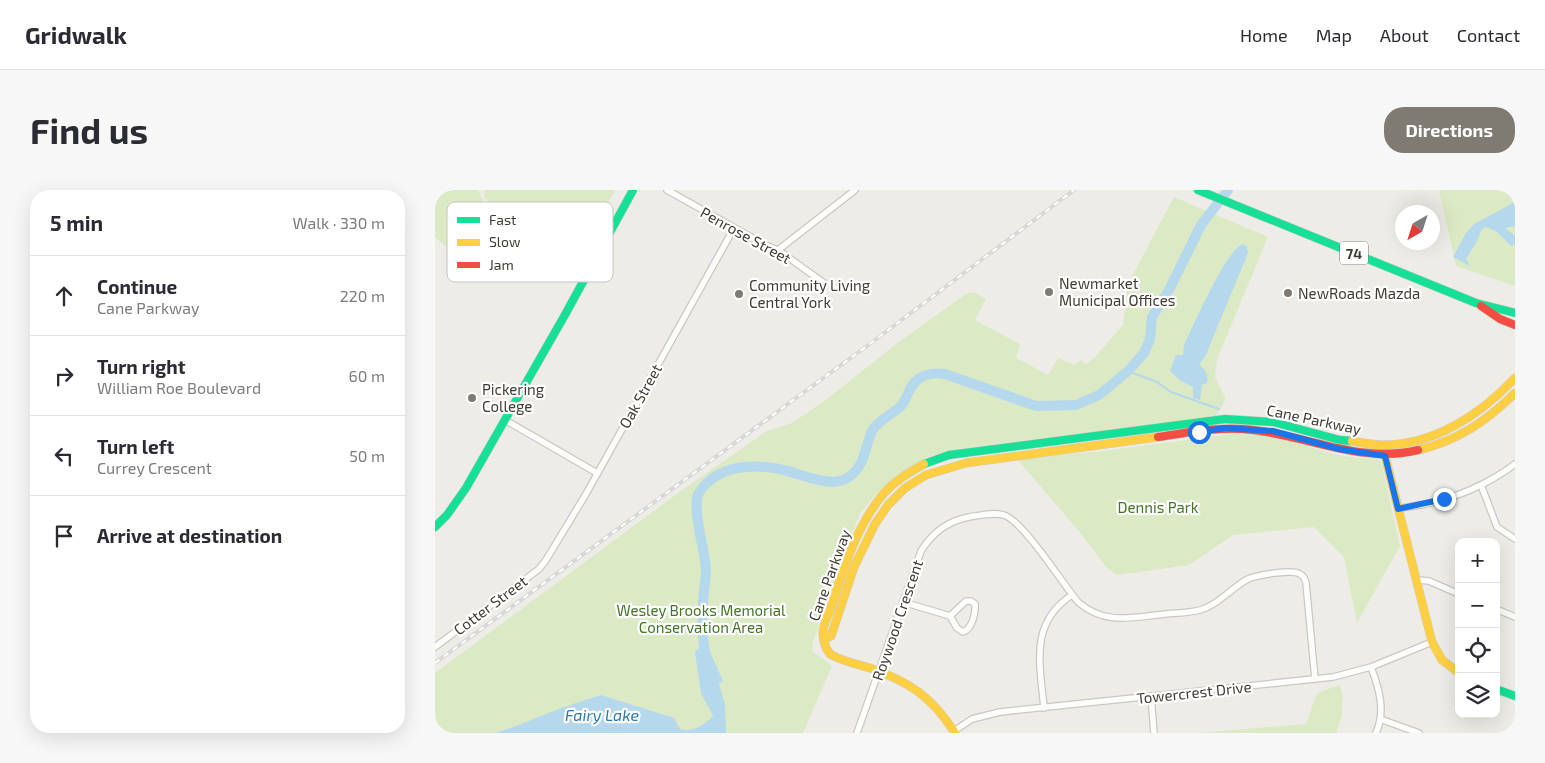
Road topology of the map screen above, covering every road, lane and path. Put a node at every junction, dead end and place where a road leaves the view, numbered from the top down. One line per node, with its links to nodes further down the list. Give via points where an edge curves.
1 (633, 190): 5 (main road)
2 (667, 190): 6 (street, Penrose Street)
3 (855, 190): 7 (street)
4 (1198, 190): 10 (main road, 74)
5 (613, 227)
6 (734, 228): 7 (street, Penrose Street); 21 (street, Oak Street)
7 (777, 250): 9 (street, Penrose Street)
8 (583, 282): 15 (main road)
9 (824, 283)
10 (1477, 303): 11 (main road, 74); 12 (main road, 74)
11 (1515, 313)
12 (1515, 325)
13 (1515, 378): 16 (main road, Cane Parkway, via 1483,409)
14 (1515, 393): 17 (main road, Cane Parkway, via 1501,409)
15 (505, 420): 21 (street); 24 (main road, via 457,503)
16 (1443, 430): 17 (street); 18 (main road, Cane Parkway, via 1426,438)
17 (1449, 442): 19 (main road, Cane Parkway, via 1420,451)
18 (1383, 445): 19 (main road); 34 (main road, Cane Parkway, via 1340,440 1273,422 1225,419 949,455 927,462 888,489 859,530 823,632)
19 (1385, 456): 23 (main road); 34 (main road, Cane Parkway, via 1339,449 1273,431 1225,428 966,463 927,474 909,484 880,512 863,546 831,636)
20 (1515, 464): 22 (street)
21 (597, 473): 26 (street, Oak Street)
22 (1481, 485): 23 (street, via 1432,502); 25 (street, via 1497,527)
23 (1398, 509): 27 (main road)
24 (435, 527)
25 (1515, 538)
26 (544, 562): 36 (street, Cotter Street)
27 (1417, 580): 28 (street, via 1429,581); 35 (main road)
28 (1455, 592)
29 (1072, 594): 30 (street, Roywood Crescent, via 1019,525 1003,515 987,514 958,520 932,537 918,557); 40 (street, Roywood Crescent, via 1084,607 1098,615 1127,618 1201,610 1248,579 1296,572 1306,583); 44 (street, via 1056,609 1041,634 1038,654)
30 (903, 602): 32 (street); 39 (street, Roywood Crescent)
31 (1500, 610): 33 (street)
32 (949, 616): 32 (street, via 966,601 975,604 967,631 959,630)
33 (1515, 616)
34 (825, 640): 39 (main road, via 826,650 833,656)
35 (1432, 642): 37 (street, Towercrest Drive); 38 (main road, via 1443,661)
36 (435, 647)
37 (1371, 666): 40 (street, Towercrest Drive, via 1348,674); 45 (street, via 1381,701)
38 (1455, 671)
39 (879, 672): 46 (main road, via 911,685 933,702); 47 (street, Roywood Crescent)
40 (1315, 679): 42 (street, Towercrest Drive)
41 (1500, 690): 43 (main road)
42 (1151, 696): 44 (street, Towercrest Drive); 48 (street)
43 (1515, 696)
44 (1044, 708): 46 (street, Towercrest Drive, via 987,714 972,719)
45 (1380, 719): 49 (street); 50 (street)
46 (954, 732)
47 (857, 733)
48 (1154, 733)
49 (1376, 733)
50 (1419, 733)

